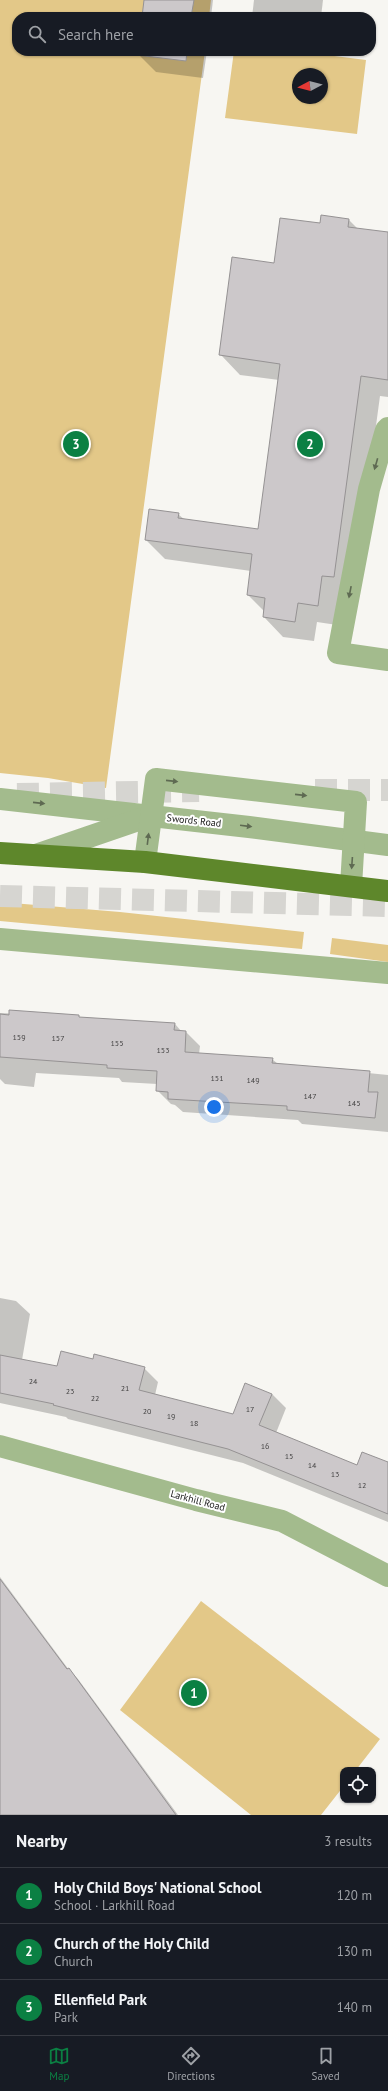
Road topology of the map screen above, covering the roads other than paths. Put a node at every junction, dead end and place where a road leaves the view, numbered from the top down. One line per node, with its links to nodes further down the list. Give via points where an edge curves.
1 (388, 428): 2 (street, one-way to 2, via 369,488 338,653)
2 (388, 660)
3 (0, 799): 4 (street, Swords Road, one-way to 4)
4 (151, 816): 5 (street, Swords Road, one-way to 5); 5 (street, one-way to 5, via 156,779 356,802); 8 (street); 9 (street, one-way to 4)
5 (354, 840): 6 (street, Swords Road); 10 (street, one-way to 10)
6 (388, 845)
7 (0, 853): 8 (main road)
8 (36, 855): 9 (main road)
9 (145, 862): 10 (main road)
10 (351, 886): 11 (main road)
11 (388, 891)
12 (0, 939): 13 (street)
13 (388, 973)
14 (0, 1446): 15 (street, Larkhill Road, via 282,1521)
15 (388, 1576)

